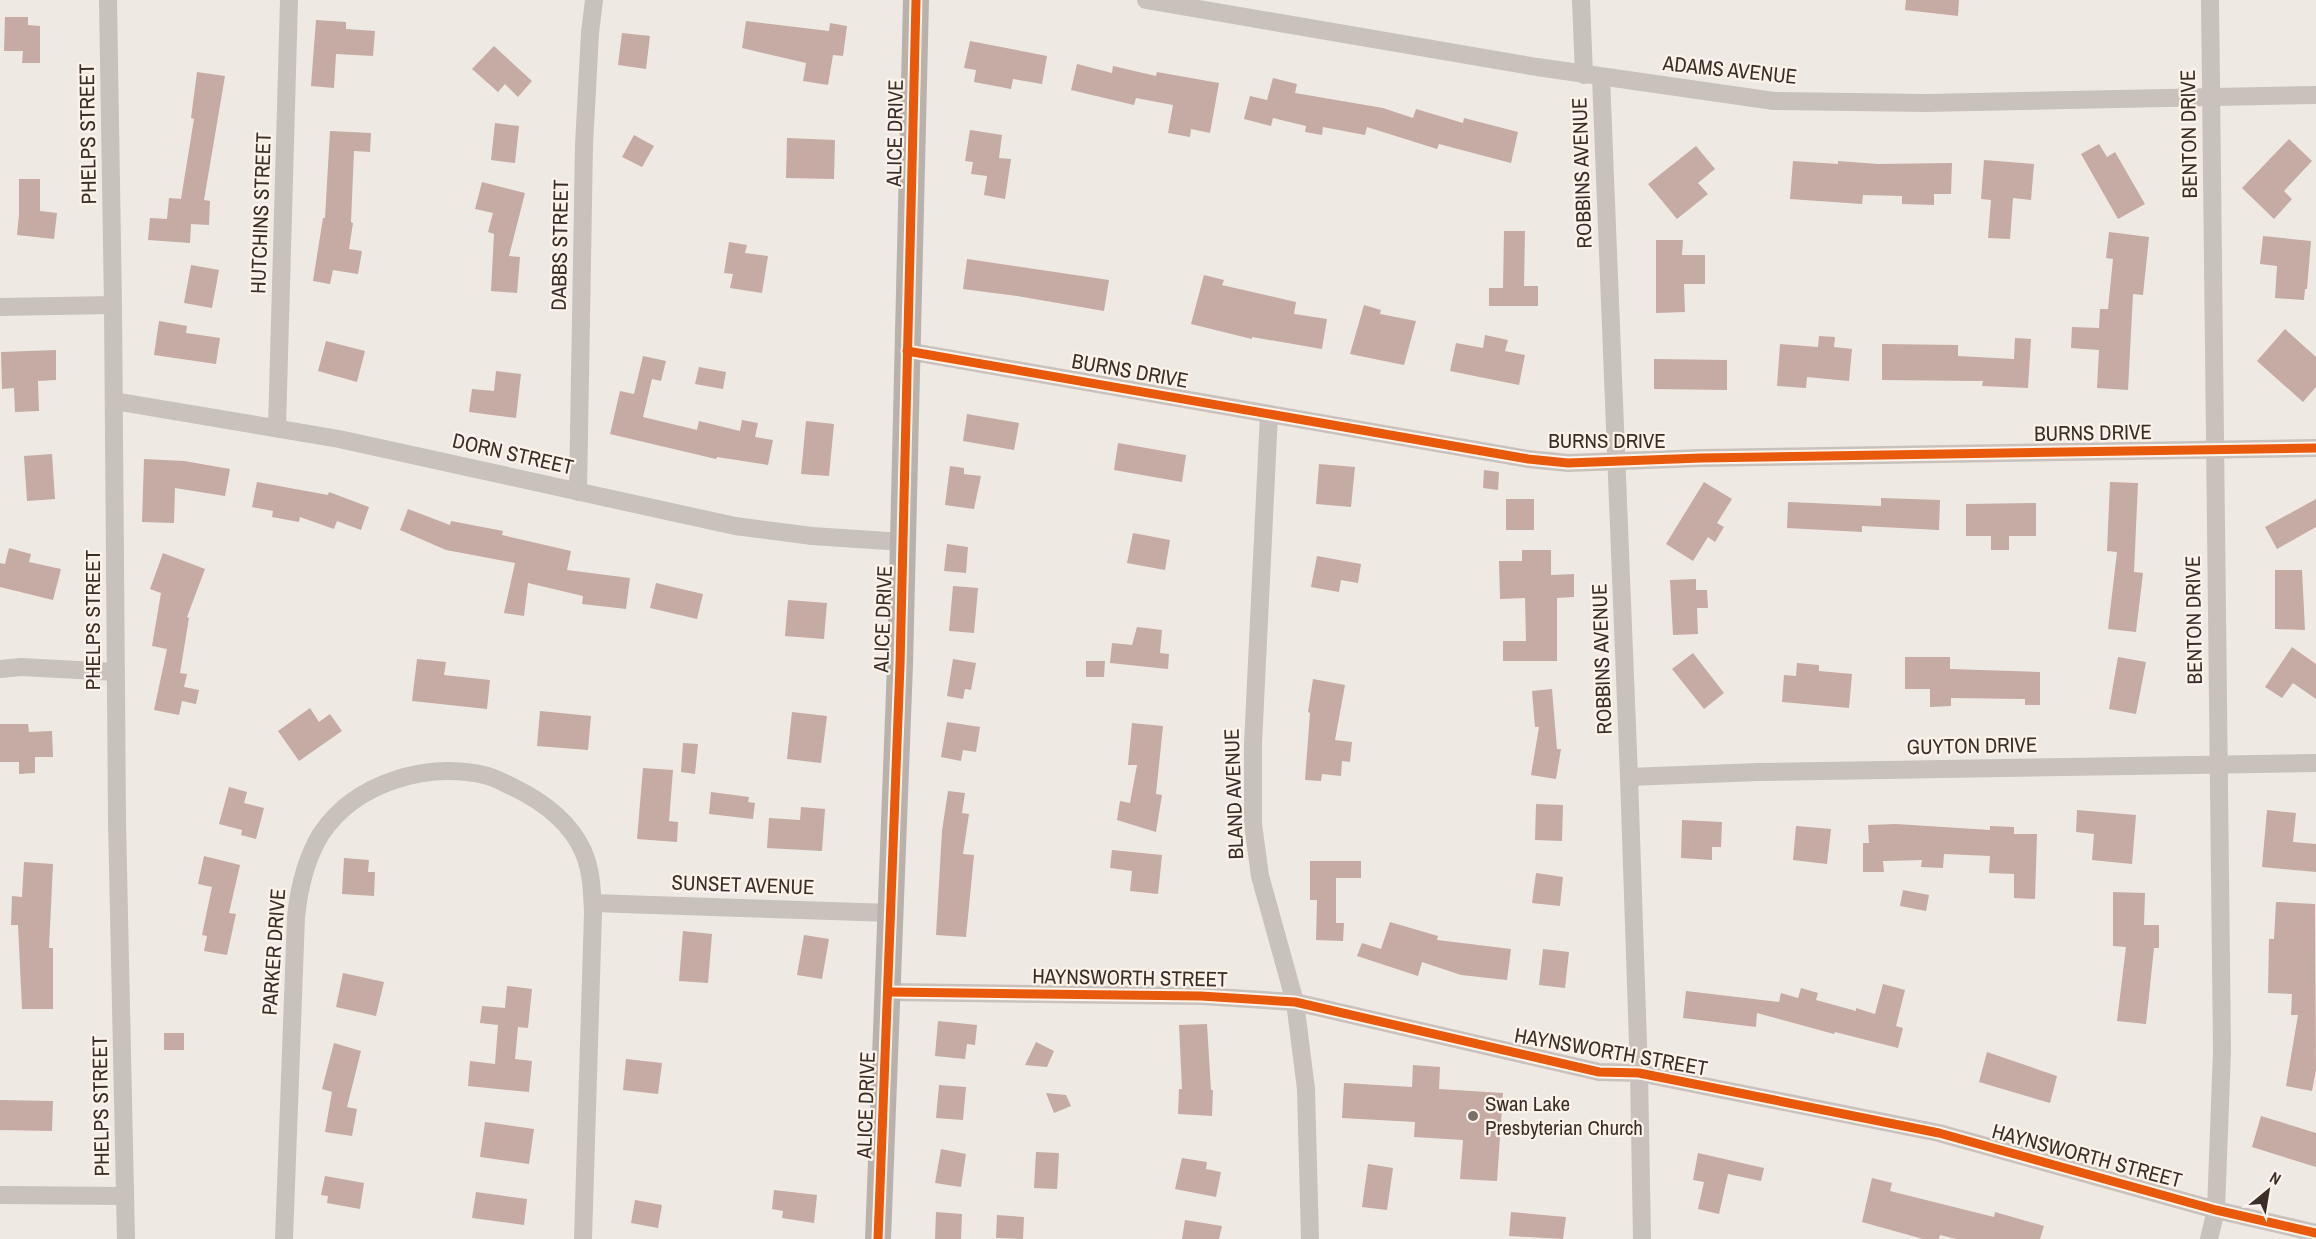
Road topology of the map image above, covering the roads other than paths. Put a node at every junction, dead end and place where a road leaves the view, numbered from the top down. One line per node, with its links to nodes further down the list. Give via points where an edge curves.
1 (108, 0): 12 (street, PHELPS STREET)
2 (289, 0): 17 (street, HUTCHINS STREET)
3 (594, 0): 21 (street, DABBS STREET, via 584,146)
4 (916, 0): 14 (main road, ALICE DRIVE)
5 (1146, 0): 8 (street, ADAMS AVENUE)
6 (1581, 0): 9 (street, ROBBINS AVENUE)
7 (2210, 0): 11 (street, BENTON DRIVE)
8 (1248, 9): 9 (street, ADAMS AVENUE)
9 (1593, 76): 11 (street, ADAMS AVENUE, via 1774,101 1926,103); 20 (street, ROBBINS AVENUE)
10 (2316, 95): 11 (street, ADAMS AVENUE)
11 (2211, 97): 19 (street, BENTON DRIVE)
12 (113, 305): 13 (street); 15 (street, PHELPS STREET)
13 (0, 307)
14 (908, 351): 16 (street, BURNS DRIVE); 22 (main road, ALICE DRIVE)
15 (114, 401): 17 (street, DORN STREET); 24 (street, PHELPS STREET)
16 (1269, 414): 20 (street, BURNS DRIVE, via 1528,459); 31 (street, BLAND AVENUE, via 1253,744 1253,824 1260,876)
17 (277, 428): 21 (street, DORN STREET)
18 (2316, 448): 19 (street, BURNS DRIVE)
19 (2215, 449): 20 (street, BURNS DRIVE); 26 (street, BENTON DRIVE)
20 (1617, 462): 27 (street, ROBBINS AVENUE)
21 (578, 492): 22 (street, DORN STREET, via 735,526)
22 (903, 542): 29 (main road, ALICE DRIVE)
23 (0, 669): 24 (street)
24 (116, 672): 34 (street, PHELPS STREET)
25 (2316, 763): 26 (street, GUYTON DRIVE)
26 (2219, 765): 27 (street, GUYTON DRIVE); 35 (street, BENTON DRIVE, via 2222,1051)
27 (1629, 777): 32 (street, ROBBINS AVENUE)
28 (593, 903): 29 (street, SUNSET AVENUE); 38 (street, PARKER DRIVE, via 584,852 558,815 532,796 490,777 443,771 411,775 358,797 337,815 321,834 300,885); 39 (street, PARKER DRIVE)
29 (891, 913): 30 (main road, ALICE DRIVE)
30 (888, 992): 31 (street, HAYNSWORTH STREET, via 1201,996); 40 (main road, ALICE DRIVE)
31 (1295, 1002): 32 (street, HAYNSWORTH STREET, via 1599,1072); 41 (street, BLAND AVENUE, via 1306,1089)
32 (1639, 1073): 35 (street, HAYNSWORTH STREET, via 1939,1133); 42 (street, ROBBINS AVENUE)
33 (0, 1195): 34 (street)
34 (125, 1196): 37 (street, PHELPS STREET)
35 (2216, 1210): 36 (street, HAYNSWORTH STREET); 43 (street, BENTON DRIVE)
36 (2316, 1233)
37 (126, 1239)
38 (284, 1239)
39 (583, 1239)
40 (878, 1239)
41 (1310, 1239)
42 (1642, 1239)
43 (2209, 1239)

